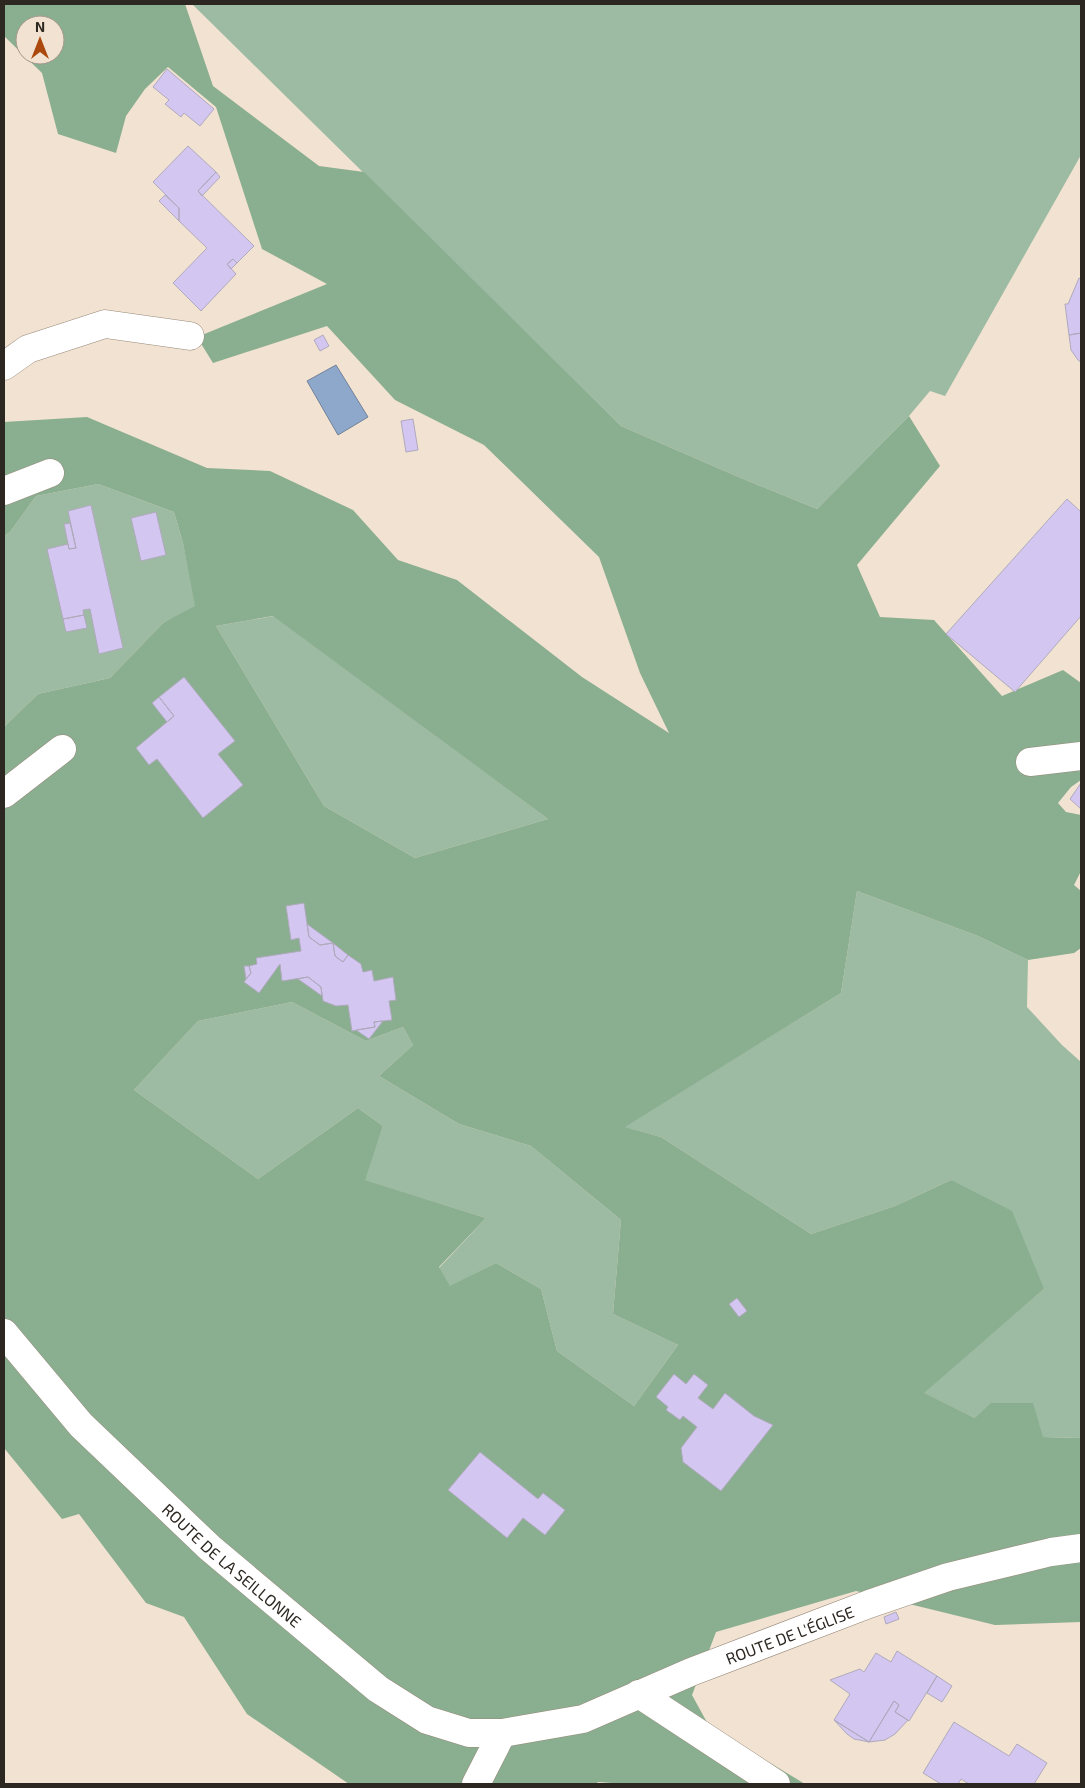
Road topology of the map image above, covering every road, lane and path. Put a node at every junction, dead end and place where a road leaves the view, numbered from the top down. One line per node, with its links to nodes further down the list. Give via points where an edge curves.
1 (190, 336): 2 (street, via 105,324 28,349)
2 (4, 366)
3 (50, 473): 4 (street)
4 (4, 491)
5 (62, 749): 8 (street)
6 (1081, 756): 7 (street)
7 (1030, 762)
8 (4, 794)
9 (4, 1333): 12 (street, ROUTE DE LA SEILLONNE, via 80,1425 188,1528 378,1689 427,1720 469,1733)
10 (1081, 1548): 11 (street, ROUTE DE L'ÉGLISE, via 948,1577 745,1650)
11 (639, 1694): 12 (street, ROUTE DE L'ÉGLISE, via 584,1719); 14 (street)
12 (502, 1733): 13 (street)
13 (476, 1784)
14 (776, 1784)

